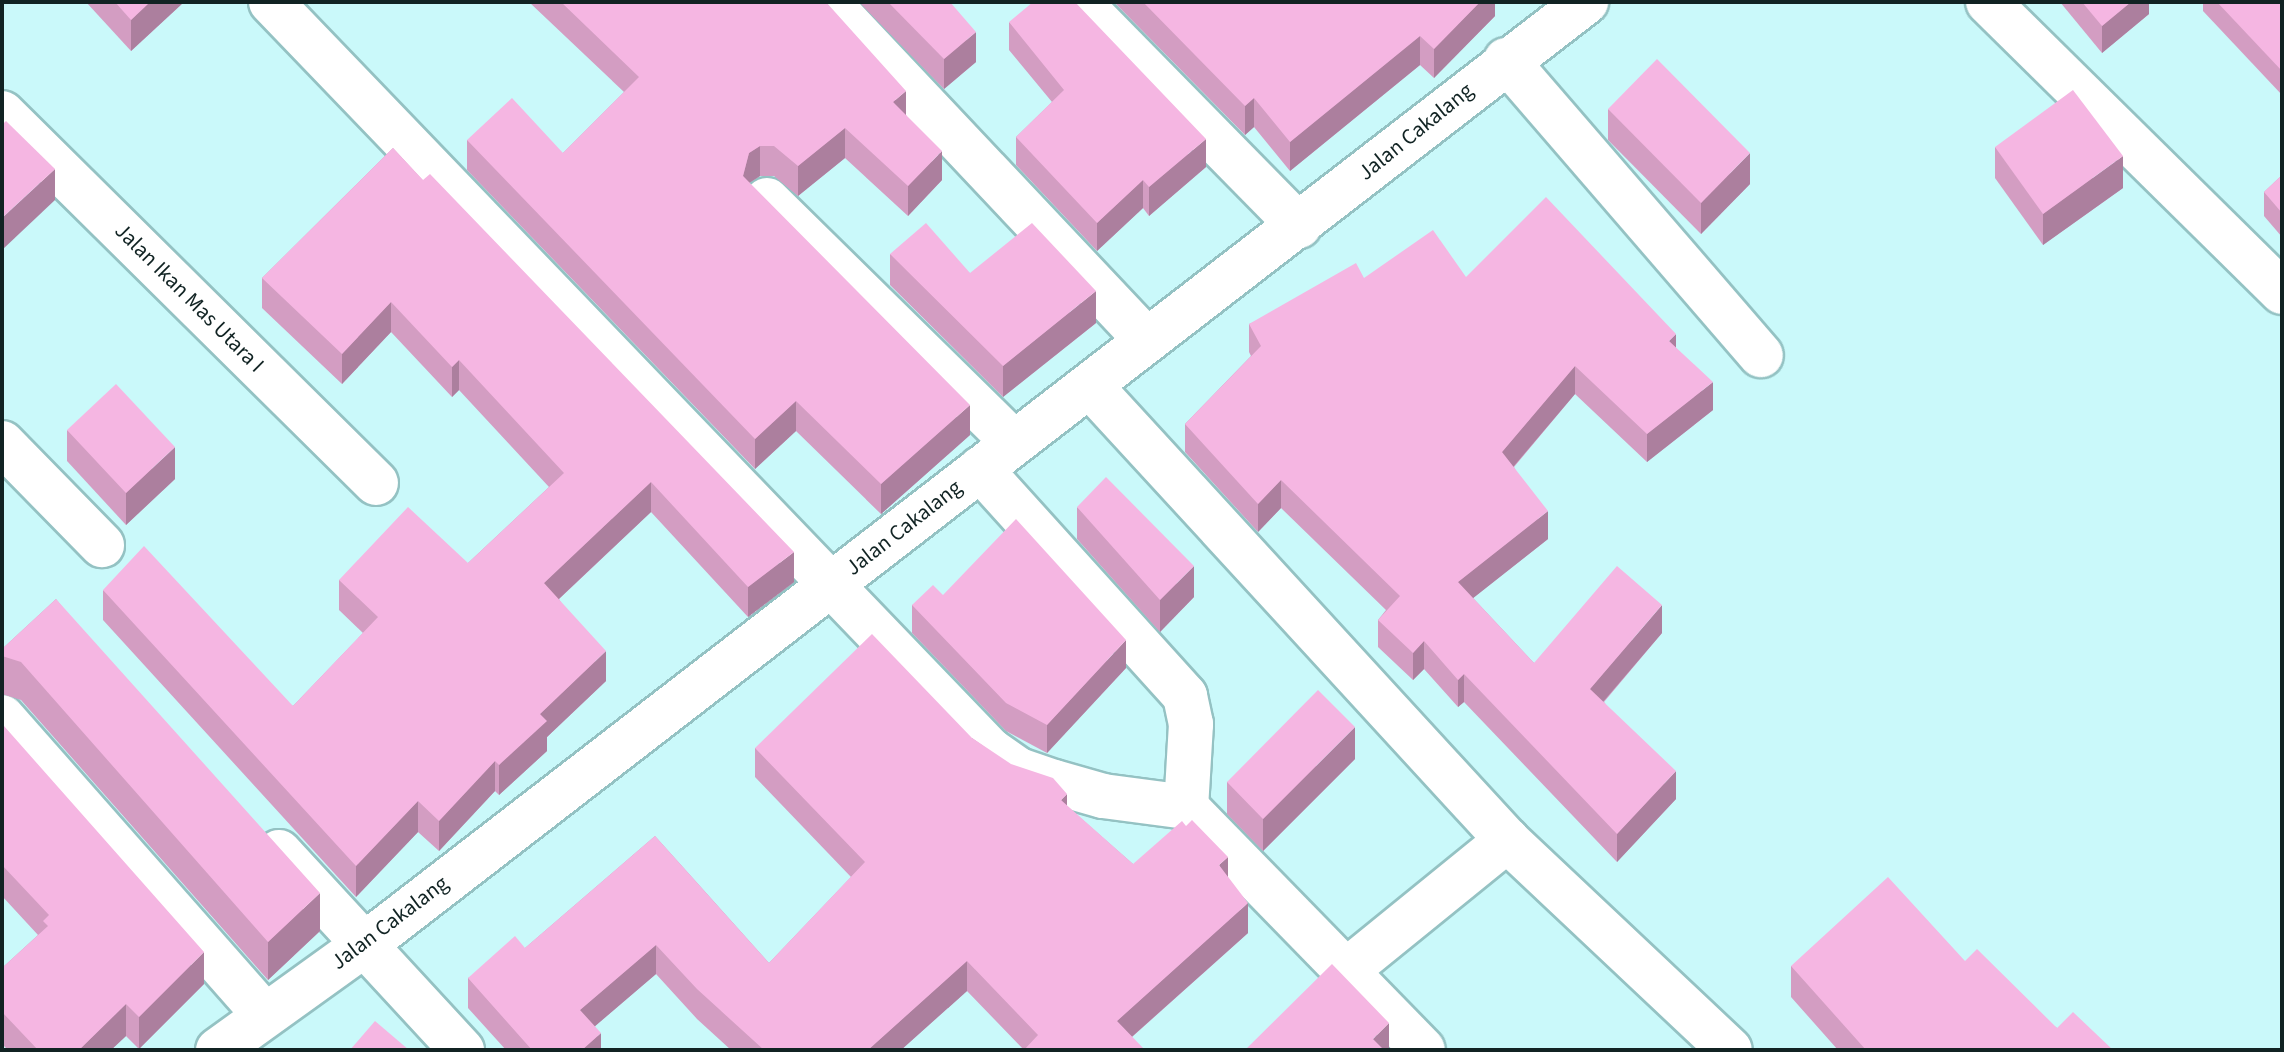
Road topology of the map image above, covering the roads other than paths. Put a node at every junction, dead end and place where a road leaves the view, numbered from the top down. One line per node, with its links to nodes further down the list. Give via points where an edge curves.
1 (271, 2): 18 (street)
2 (828, 2): 11 (street)
3 (1079, 2): 9 (street)
4 (1586, 2): 6 (street, Jalan Cakalang)
5 (1988, 2): 10 (street)
6 (1506, 60): 9 (street, Jalan Cakalang); 12 (street)
7 (2, 113): 16 (street, Jalan Ikan Mas Utara I)
8 (767, 200): 15 (street)
9 (1299, 226): 11 (street, Jalan Cakalang)
10 (2282, 292)
11 (1147, 341): 13 (street, Jalan Cakalang)
12 (1761, 355)
13 (1091, 387): 15 (street, Jalan Cakalang); 22 (street)
14 (2, 443): 17 (street)
15 (996, 455): 18 (street, Jalan Cakalang); 20 (street, via 1185,696 1191,724)
16 (376, 483)
17 (102, 545)
18 (829, 587): 20 (street, via 990,750 1019,770 1103,796); 23 (street, Jalan Cakalang)
19 (2, 717): 25 (street)
20 (1186, 807): 24 (street)
21 (257, 827): 23 (street)
22 (1507, 840): 24 (street); 29 (street)
23 (364, 945): 25 (street, Jalan Cakalang); 27 (street)
24 (1346, 971): 28 (street)
25 (264, 1014): 26 (street, Jalan Cakalang)
26 (218, 1050)
27 (462, 1050)
28 (1423, 1050)
29 (1730, 1050)

